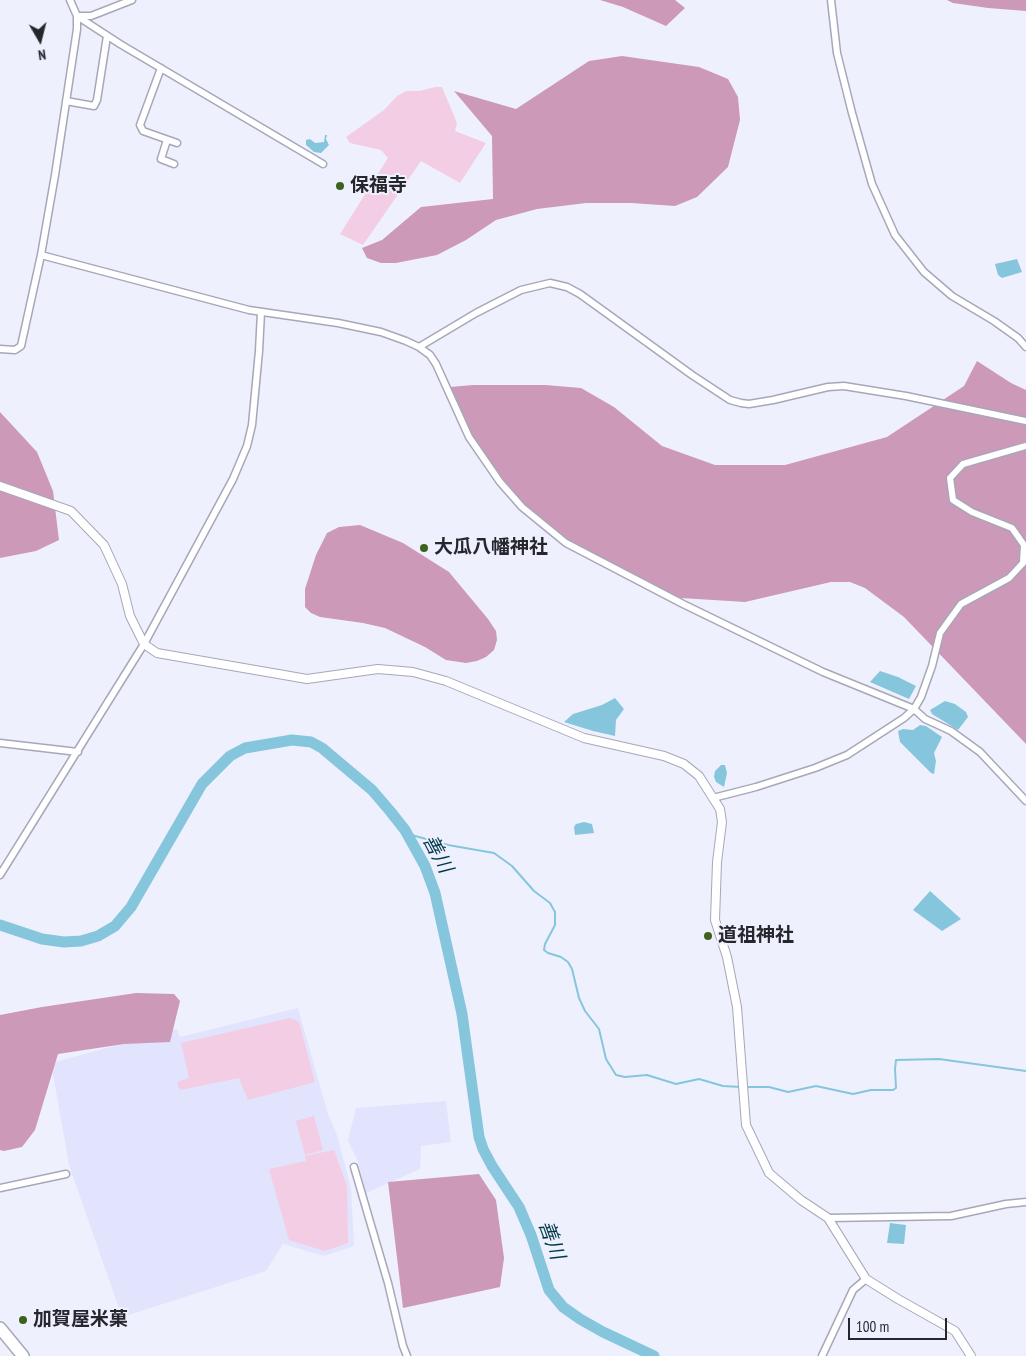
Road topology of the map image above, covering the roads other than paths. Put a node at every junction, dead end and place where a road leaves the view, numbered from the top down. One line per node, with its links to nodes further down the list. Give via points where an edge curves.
1 (70, 0): 4 (street)
2 (132, 0): 4 (street, via 91,16)
3 (831, 0): 14 (street, via 837,53 852,113 872,184 895,235 924,272 952,296 994,321)
4 (77, 16): 5 (street); 7 (street)
5 (107, 36): 6 (street); 7 (street, via 94,106)
6 (161, 68): 8 (street, via 140,126 143,131); 11 (street)
7 (66, 102): 12 (street)
8 (167, 140): 9 (street); 10 (street, via 160,159)
9 (177, 143)
10 (174, 164)
11 (324, 164)
12 (41, 255): 13 (street); 16 (street, via 20,346 15,350)
13 (261, 312): 15 (street, via 382,332); 20 (street, via 260,351 247,446 233,479)
14 (1026, 347)
15 (419, 348): 17 (street, via 521,290 550,284 580,294 730,400 749,404 844,386); 21 (street, via 436,364 469,436 500,482 522,507 566,543 823,672)
16 (0, 349)
17 (1026, 420)
18 (1026, 446): 21 (street, via 964,464 950,478 953,500 972,512 1012,528 1024,545 1023,563 1009,578 961,604 940,632 932,666)
19 (0, 486): 20 (street, via 71,511 104,545)
20 (144, 644): 23 (street); 24 (street, via 157,653 307,679 378,669 413,672 584,738 664,756 684,764 699,776)
21 (914, 709): 24 (street, via 848,755 756,787); 25 (street, via 980,752)
22 (0, 743): 23 (street)
23 (78, 752): 26 (street)
24 (713, 798): 31 (street, via 722,822 715,920 727,957 737,1007 746,1125 769,1173)
25 (1026, 801)
26 (0, 875)
27 (354, 1167): 35 (street)
28 (66, 1174): 29 (street)
29 (0, 1188)
30 (1026, 1202): 31 (street, via 951,1216)
31 (828, 1218): 32 (street)
32 (866, 1279): 36 (street, via 853,1290); 37 (street, via 956,1331)
33 (0, 1328): 34 (highway)
34 (23, 1356)
35 (407, 1356)
36 (822, 1356)
37 (971, 1356)

